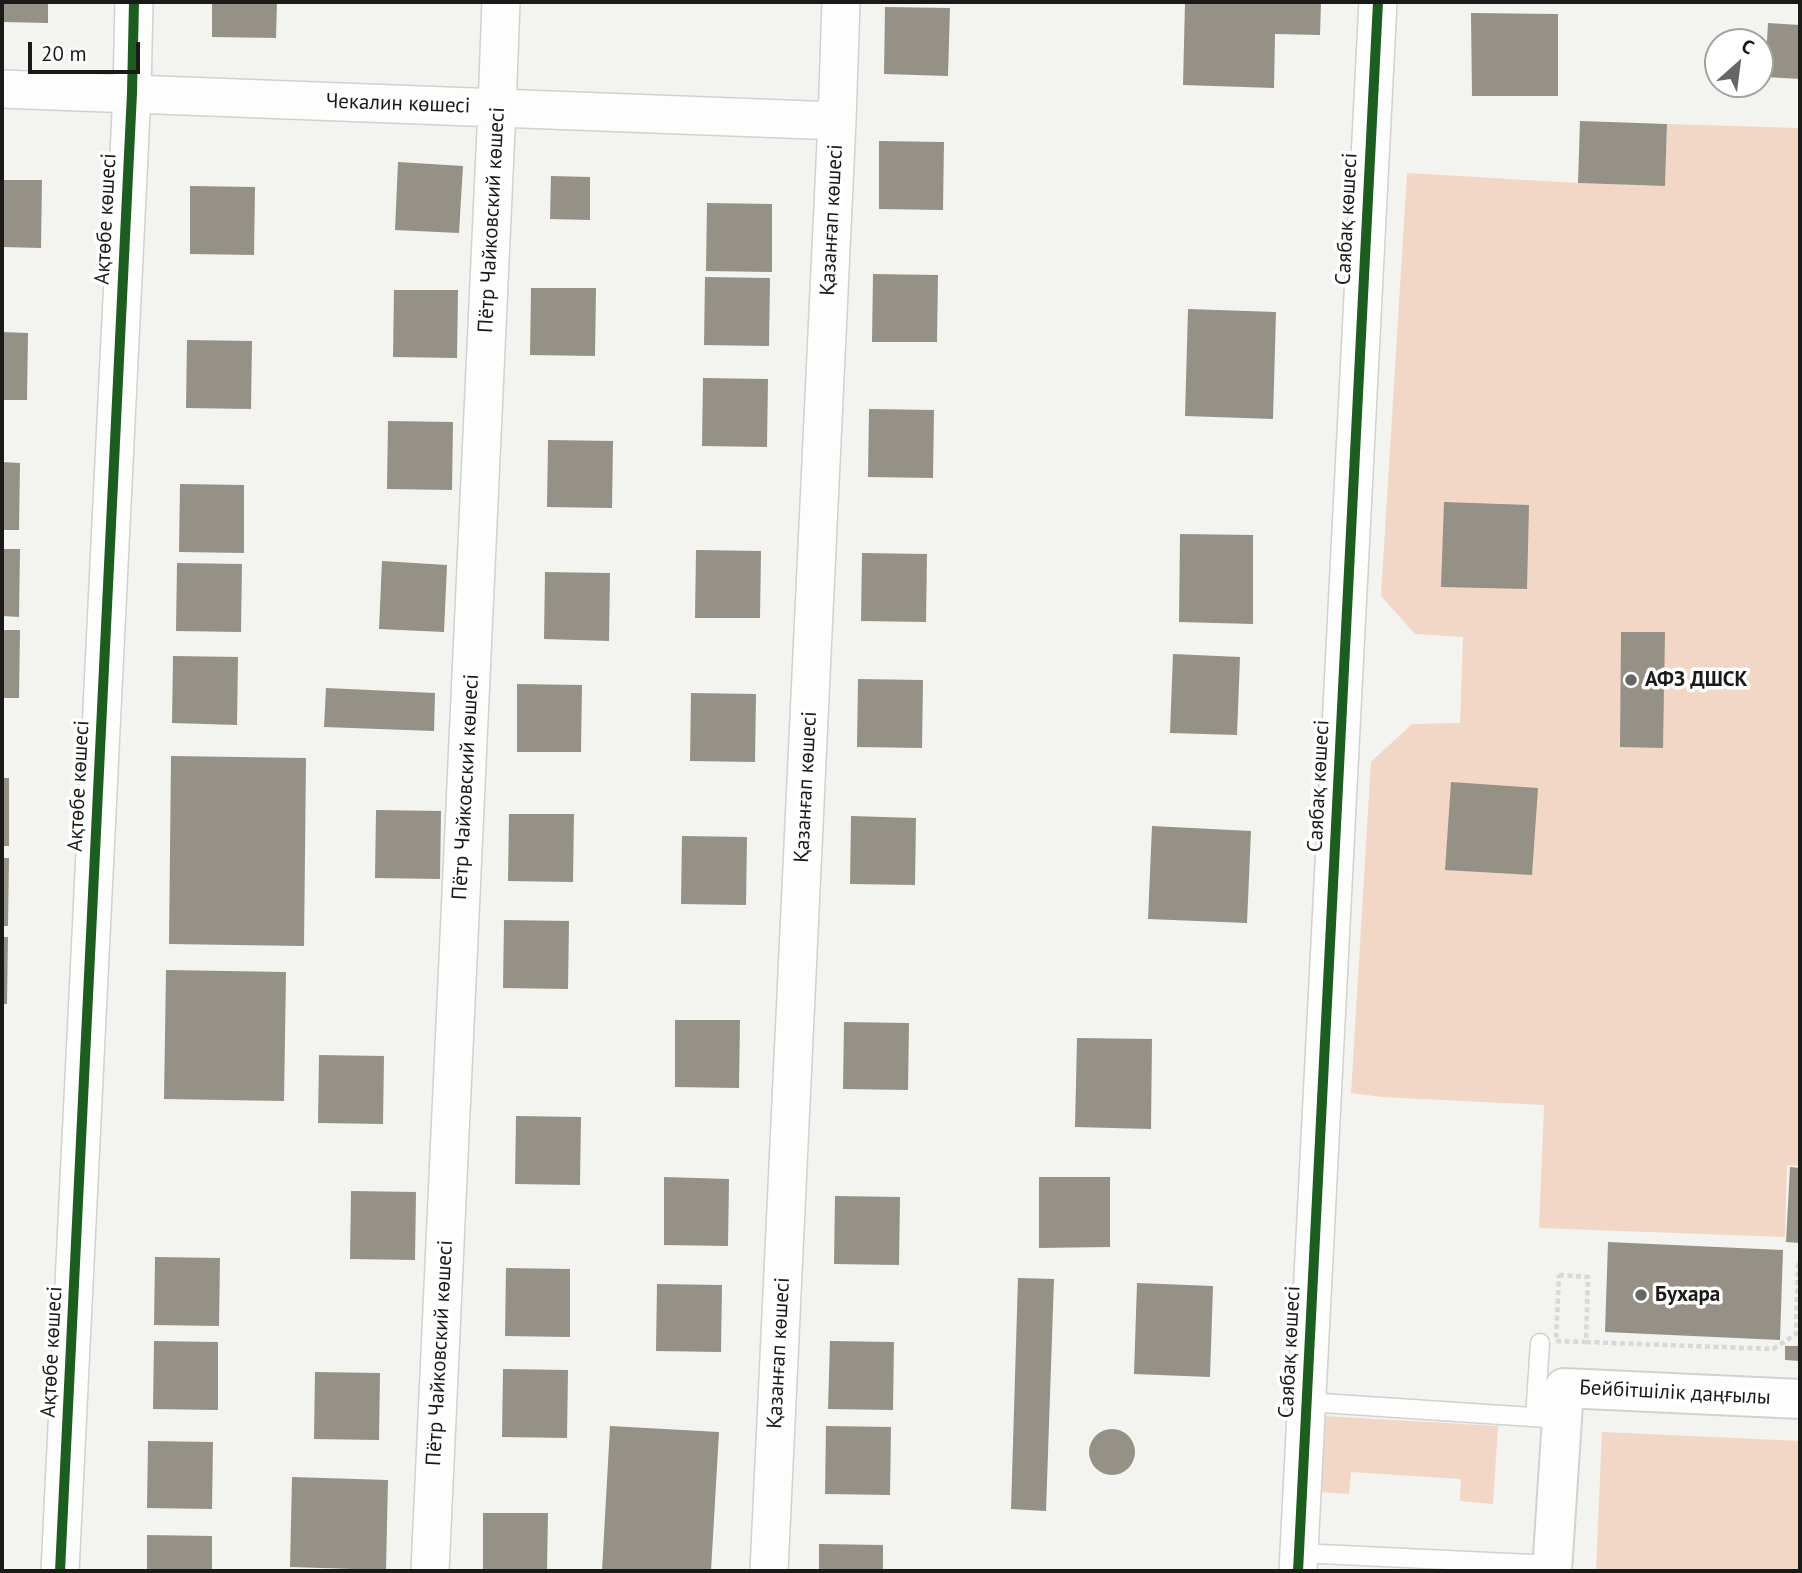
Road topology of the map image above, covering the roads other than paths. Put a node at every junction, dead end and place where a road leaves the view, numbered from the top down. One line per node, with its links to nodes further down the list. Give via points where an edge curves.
1 (134, 2): 6 (street, Ақтөбе көшесі)
2 (501, 2): 7 (street, Пётр Чайковский көшесі)
3 (841, 2): 8 (street, Қазанғап көшесі)
4 (1378, 2): 11 (street, Саябақ көшесі)
5 (2, 89): 6 (street, Чекалин көшесі)
6 (132, 93): 7 (street, Чекалин көшесі); 15 (street, Ақтөбе көшесі)
7 (498, 108): 8 (street, Чекалин көшесі); 16 (street, Пётр Чайковский көшесі)
8 (837, 121): 17 (street, Қазанғап көшесі)
9 (1540, 1343): 12 (lane)
10 (1800, 1399): 12 (main road, Бейбітшілік даңғылы, via 1564,1388)
11 (1307, 1402): 12 (lane); 13 (street, Саябақ көшесі)
12 (1548, 1418): 14 (main road, Бейбітшілік даңғылы)
13 (1298, 1562): 14 (lane)
14 (1553, 1568)
15 (60, 1571)
16 (430, 1571)
17 (769, 1571)

